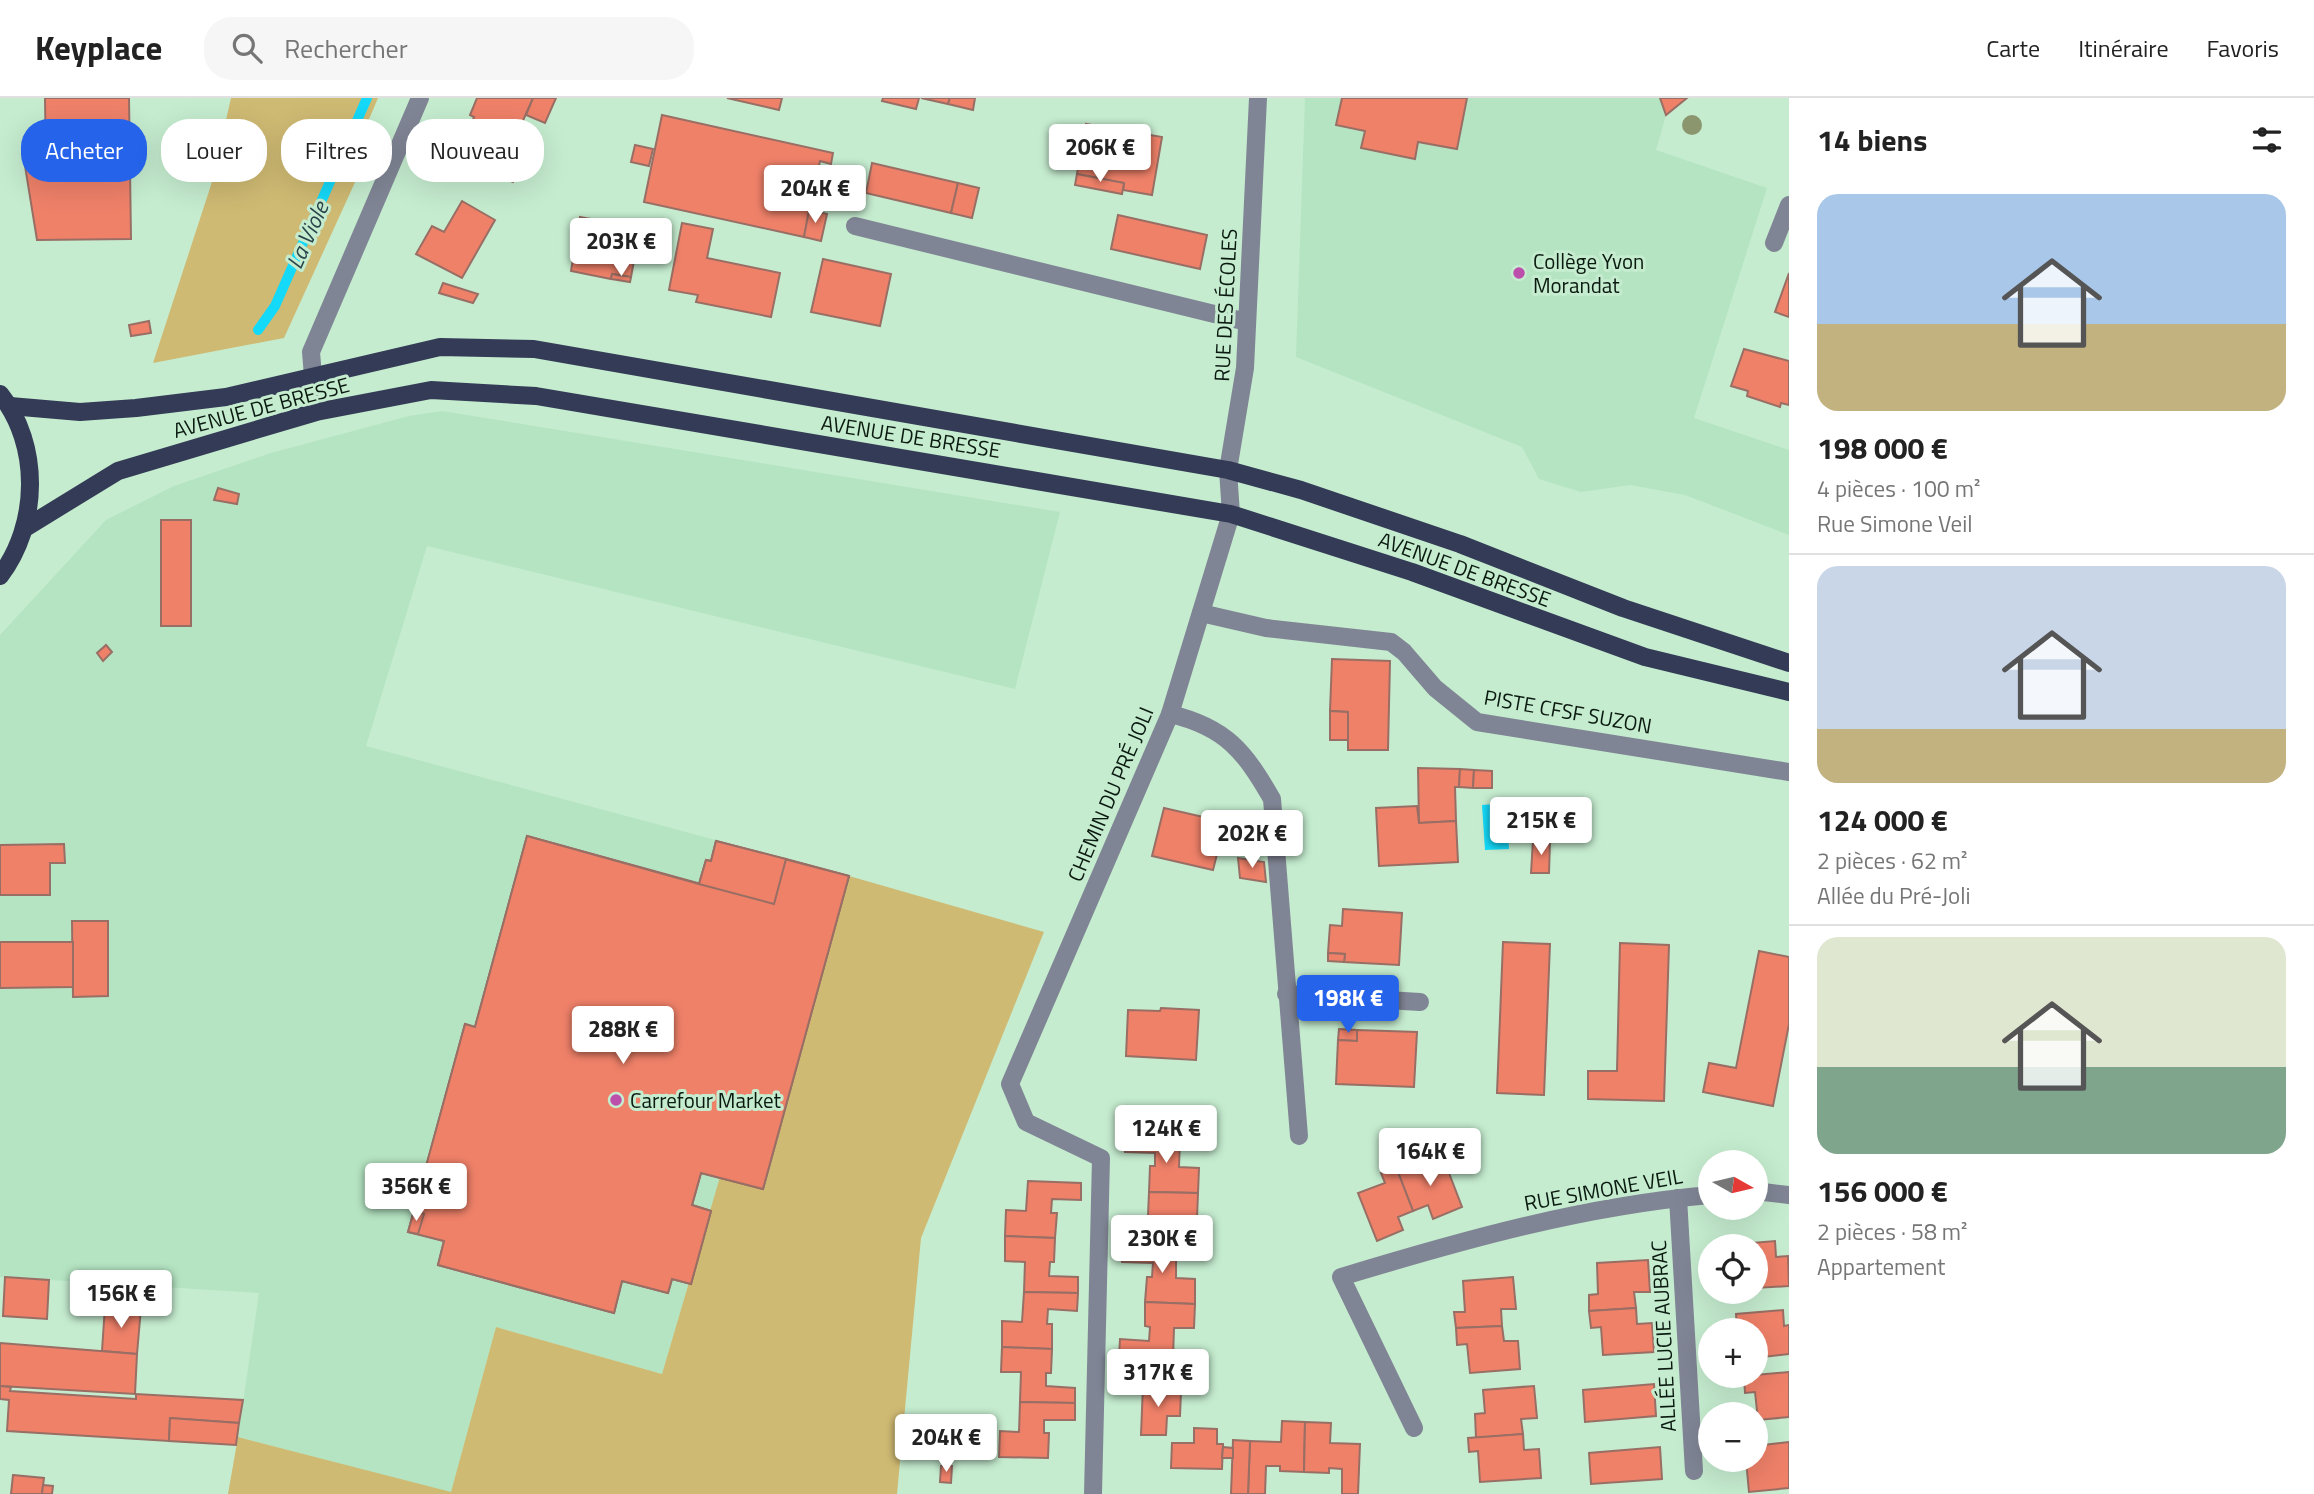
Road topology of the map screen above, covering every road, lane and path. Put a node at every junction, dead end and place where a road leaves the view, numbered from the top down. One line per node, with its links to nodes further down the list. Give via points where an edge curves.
1 (420, 98): 7 (street, via 311,352)
2 (1258, 98): 6 (street, RUE DES ÉCOLES)
3 (1789, 205): 5 (street)
4 (855, 226): 6 (street)
5 (1773, 243)
6 (1247, 322): 10 (street, RUE DES ÉCOLES, via 1243,392)
7 (313, 375): 8 (main road, AVENUE DE BRESSE, via 226,397 136,408 80,412); 9 (street); 10 (main road, AVENUE DE BRESSE, via 440,346 534,349)
8 (5, 400): 12 (main road, via 26,445 31,486)
9 (316, 412): 11 (main road, AVENUE DE BRESSE, via 431,390 536,396); 12 (main road, AVENUE DE BRESSE, via 118,471)
10 (1228, 470): 11 (street, RUE DES ÉCOLES); 15 (main road, AVENUE DE BRESSE, via 1460,544 1623,608)
11 (1231, 514): 14 (street, CHEMIN DU PRÉ JOLI); 16 (main road, AVENUE DE BRESSE, via 1412,572 1645,657)
12 (25, 528): 13 (main road)
13 (0, 576)
14 (1201, 613): 17 (street, CHEMIN DU PRÉ JOLI); 18 (street, PISTE CFSF SUZON, via 1266,628 1391,642 1435,688 1477,722)
15 (1789, 663)
16 (1789, 692)
17 (1170, 713): 19 (street, via 1198,720 1228,738 1249,759 1272,799); 28 (street, CHEMIN DU PRÉ JOLI, via 1010,1084 1026,1122 1101,1158)
18 (1789, 772)
19 (1286, 994): 20 (street); 21 (street)
20 (1420, 1002)
21 (1299, 1136)
22 (1768, 1193): 23 (street)
23 (1789, 1195)
24 (1698, 1196): 25 (street, RUE SIMONE VEIL)
25 (1678, 1198): 26 (street, RUE SIMONE VEIL, via 1478,1236 1341,1277); 27 (street, ALLÉE LUCIE AUBRAC)
26 (1414, 1428)
27 (1694, 1471)
28 (1093, 1494)

